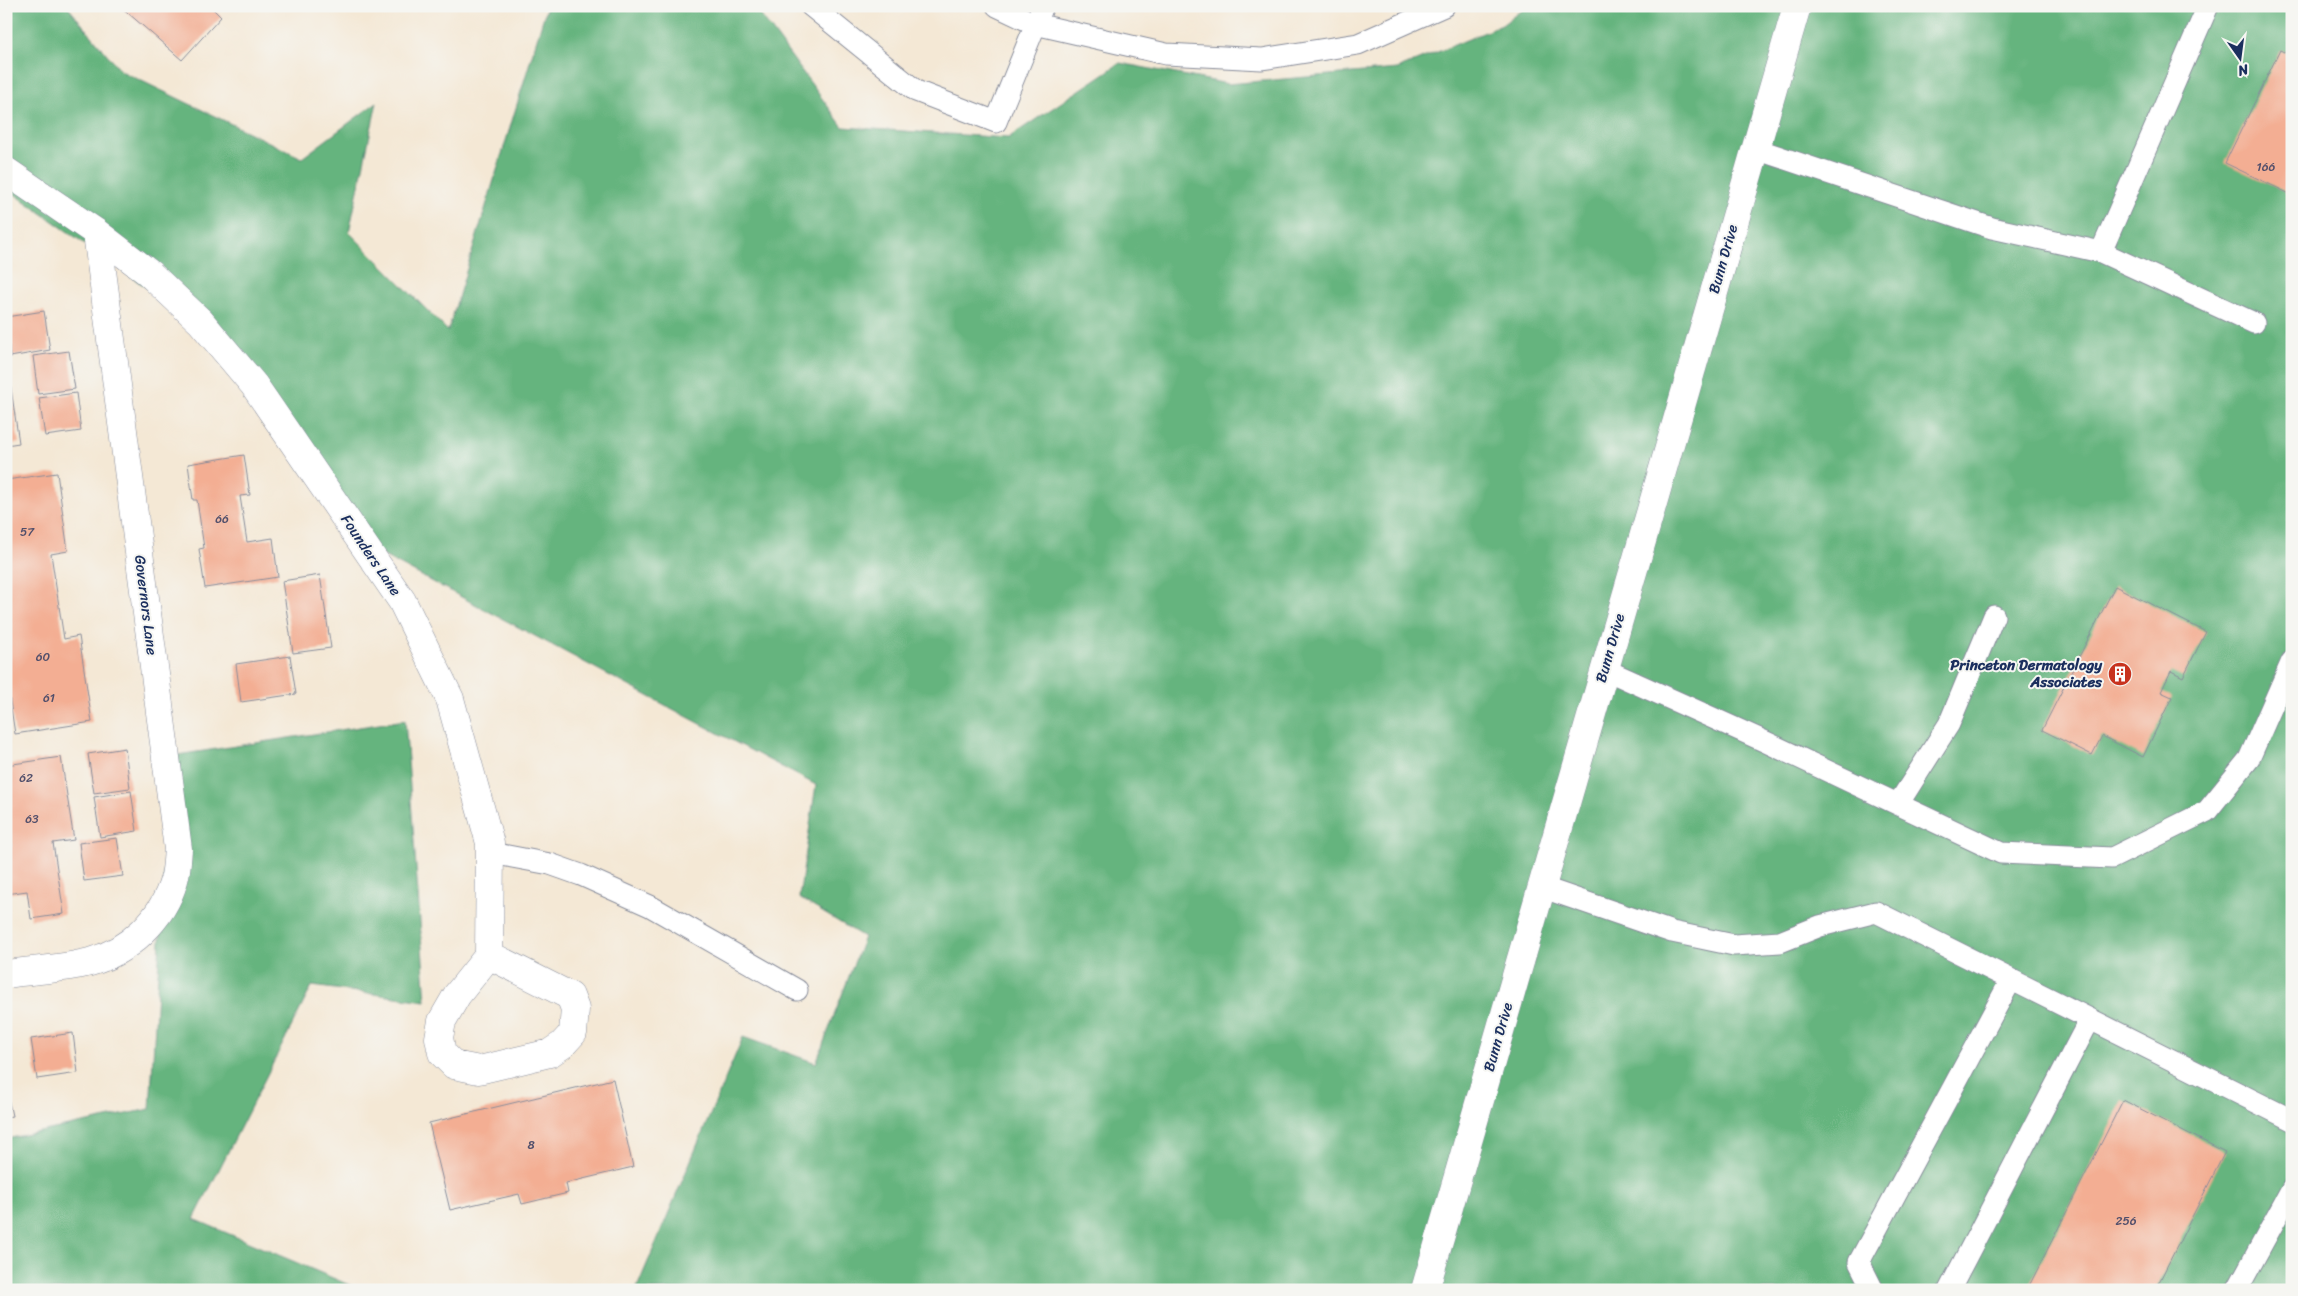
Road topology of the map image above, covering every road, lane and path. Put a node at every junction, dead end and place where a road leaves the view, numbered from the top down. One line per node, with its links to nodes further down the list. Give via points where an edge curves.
1 (811, 6): 6 (lane, via 916,91 996,122)
2 (997, 6): 6 (lane)
3 (1444, 6): 6 (lane, via 1358,44 1262,58 1166,54)
4 (1797, 6): 7 (street, Bunn Drive)
5 (2208, 6): 10 (lane)
6 (1039, 15)
7 (1756, 149): 10 (lane, via 1992,228); 14 (street, Bunn Drive)
8 (6, 171): 9 (street)
9 (97, 233): 16 (street, Founders Lane, via 150,273 201,322 248,378 402,601 450,699); 19 (street, Governors Lane, via 178,849 174,879 162,908 142,933 118,951 90,962)
10 (2101, 252): 11 (lane)
11 (2254, 322)
12 (1994, 616): 15 (lane, via 1949,724)
13 (2292, 661): 15 (lane, via 2250,759 2207,811 2112,858 2001,853)
14 (1604, 670): 15 (lane); 17 (street, Bunn Drive)
15 (1898, 804)
16 (491, 853): 18 (street, Founders Lane); 21 (lane, via 550,864 581,875 650,906)
17 (1541, 887): 20 (lane, via 1672,932 1734,944 1780,942 1820,926 1876,912); 25 (street, Bunn Drive)
18 (489, 955): 18 (street, via 570,996 575,1021 573,1032 562,1045 550,1053 479,1070 454,1065 442,1054 439,1038 442,1021)
19 (6, 974)
20 (2011, 980): 22 (lane); 26 (lane, via 1859,1262)
21 (797, 990)
22 (2090, 1019): 23 (lane); 27 (lane)
23 (2292, 1120)
24 (2292, 1189): 28 (lane)
25 (1425, 1290)
26 (1873, 1290)
27 (1949, 1290)
28 (2237, 1290)

